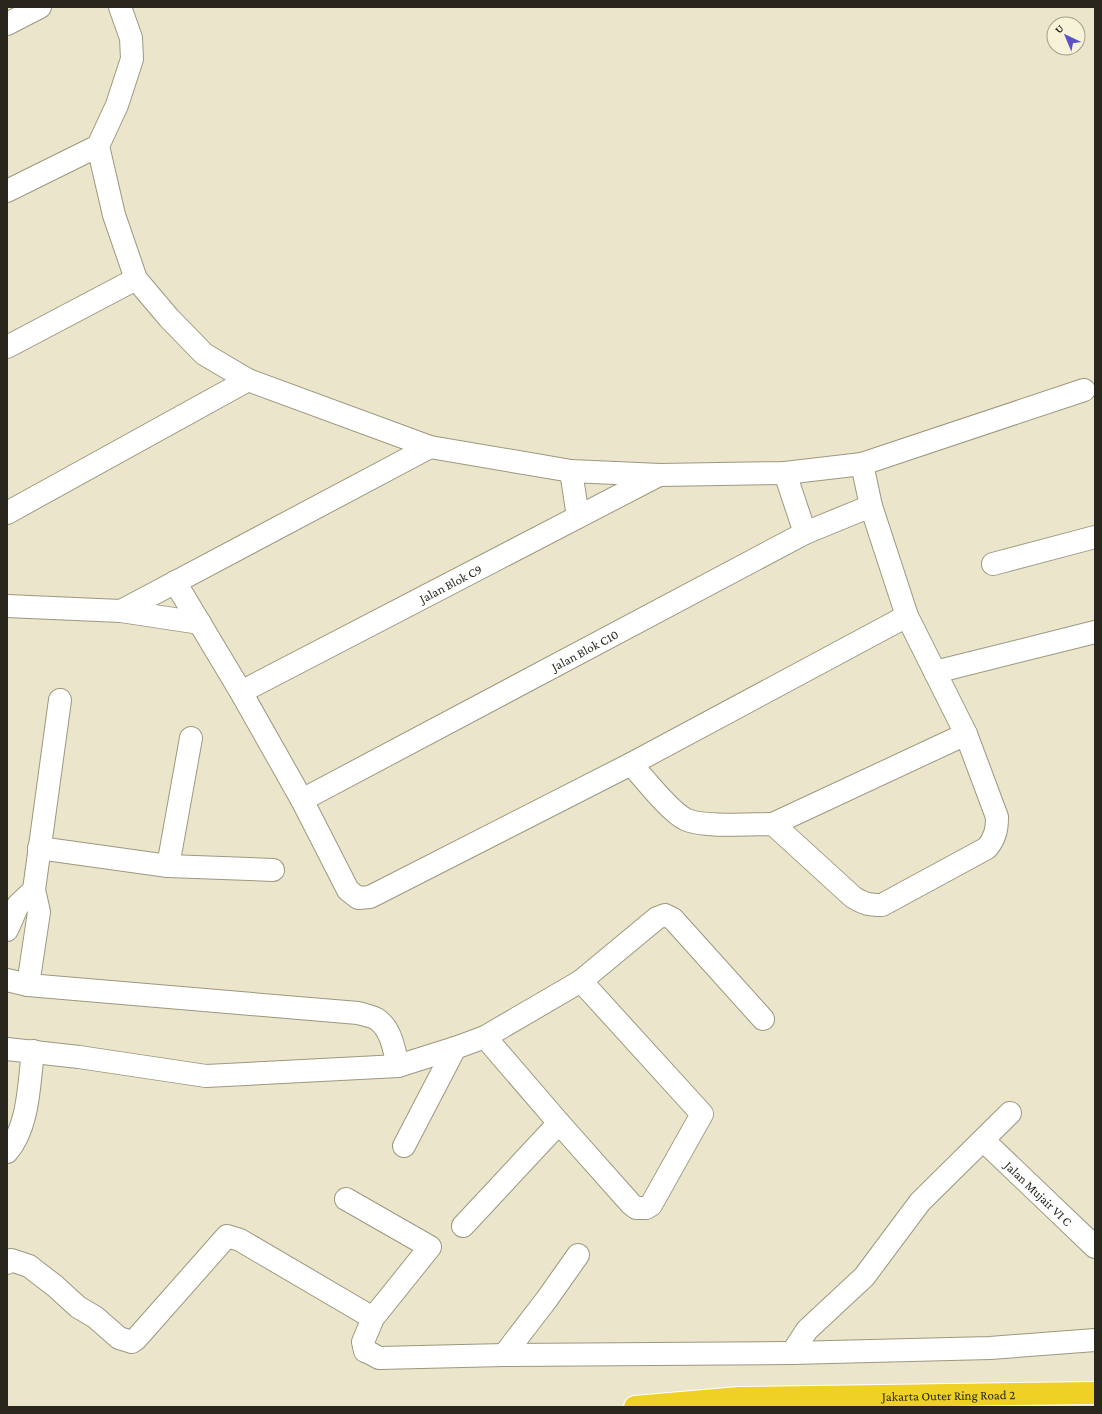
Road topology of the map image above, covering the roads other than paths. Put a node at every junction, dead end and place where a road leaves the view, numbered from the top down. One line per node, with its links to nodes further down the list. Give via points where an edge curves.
1 (40, 7): 3 (street)
2 (120, 7): 4 (street, via 131,38 132,59 117,105)
3 (7, 24)
4 (98, 146): 5 (street); 6 (street, via 114,215)
5 (7, 191)
6 (136, 279): 7 (street); 8 (street, via 204,354)
7 (7, 347)
8 (248, 380): 10 (street); 16 (street)
9 (1084, 390): 11 (street)
10 (430, 447): 12 (street); 21 (street)
11 (862, 464): 13 (street); 15 (street)
12 (571, 471): 14 (street); 17 (street)
13 (785, 473): 14 (street); 18 (street)
14 (660, 474): 17 (street, Jalan Blok C9)
15 (871, 506): 18 (street, Jalan Blok C10); 24 (street)
16 (7, 513)
17 (578, 517): 28 (street, Jalan Blok C9)
18 (805, 533): 33 (street, Jalan Blok C10)
19 (1095, 537): 20 (street)
20 (993, 564)
21 (175, 582): 23 (street); 25 (street)
22 (7, 606): 23 (street)
23 (121, 611): 25 (street)
24 (907, 616): 27 (street); 32 (street)
25 (200, 623): 28 (street)
26 (1095, 632): 27 (street)
27 (935, 672): 30 (street)
28 (241, 692): 33 (street)
29 (60, 700): 35 (street)
30 (966, 734): 34 (street); 34 (street, via 997,817 997,829 993,840 987,848 882,905 862,903 853,897)
31 (191, 738): 36 (street)
32 (631, 764): 33 (street, via 370,897 358,898 348,890); 34 (street, via 684,819 698,824)
33 (302, 800)
34 (773, 824)
35 (39, 848): 36 (street); 38 (street)
36 (168, 866): 37 (street)
37 (273, 870)
38 (20, 896): 39 (street); 42 (street, via 39,912)
39 (7, 930)
40 (7, 980): 42 (street)
41 (580, 981): 43 (street, via 657,918 665,915 673,919); 44 (street); 50 (street, via 702,1114 651,1204 641,1209 632,1204)
42 (28, 985): 48 (street, via 358,1013 378,1020 384,1026 390,1035)
43 (763, 1019)
44 (485, 1037): 46 (street); 50 (street)
45 (7, 1048): 47 (street)
46 (455, 1048): 48 (street); 52 (street)
47 (33, 1051): 48 (street, via 206,1076); 53 (street, via 25,1115 16,1140)
48 (398, 1066)
49 (1010, 1113): 51 (street)
50 (559, 1123): 55 (street)
51 (983, 1140): 56 (street, Jalan Mujair VI C); 61 (street, via 920,1202 864,1277 807,1330)
52 (404, 1146)
53 (7, 1152)
54 (346, 1199): 59 (street, via 430,1247)
55 (462, 1226)
56 (1095, 1247)
57 (578, 1255): 62 (street)
58 (7, 1263): 59 (street, via 11,1260 29,1266 78,1307 127,1342 136,1339 226,1236 240,1240)
59 (373, 1318): 62 (street, via 364,1342 365,1351 379,1358)
60 (1095, 1340): 61 (street, via 990,1348)
61 (792, 1353): 62 (street)
62 (504, 1355)
63 (1095, 1393): 64 (highway, Jakarta Outer Ring Road 2, via 738,1398)
64 (635, 1407)

